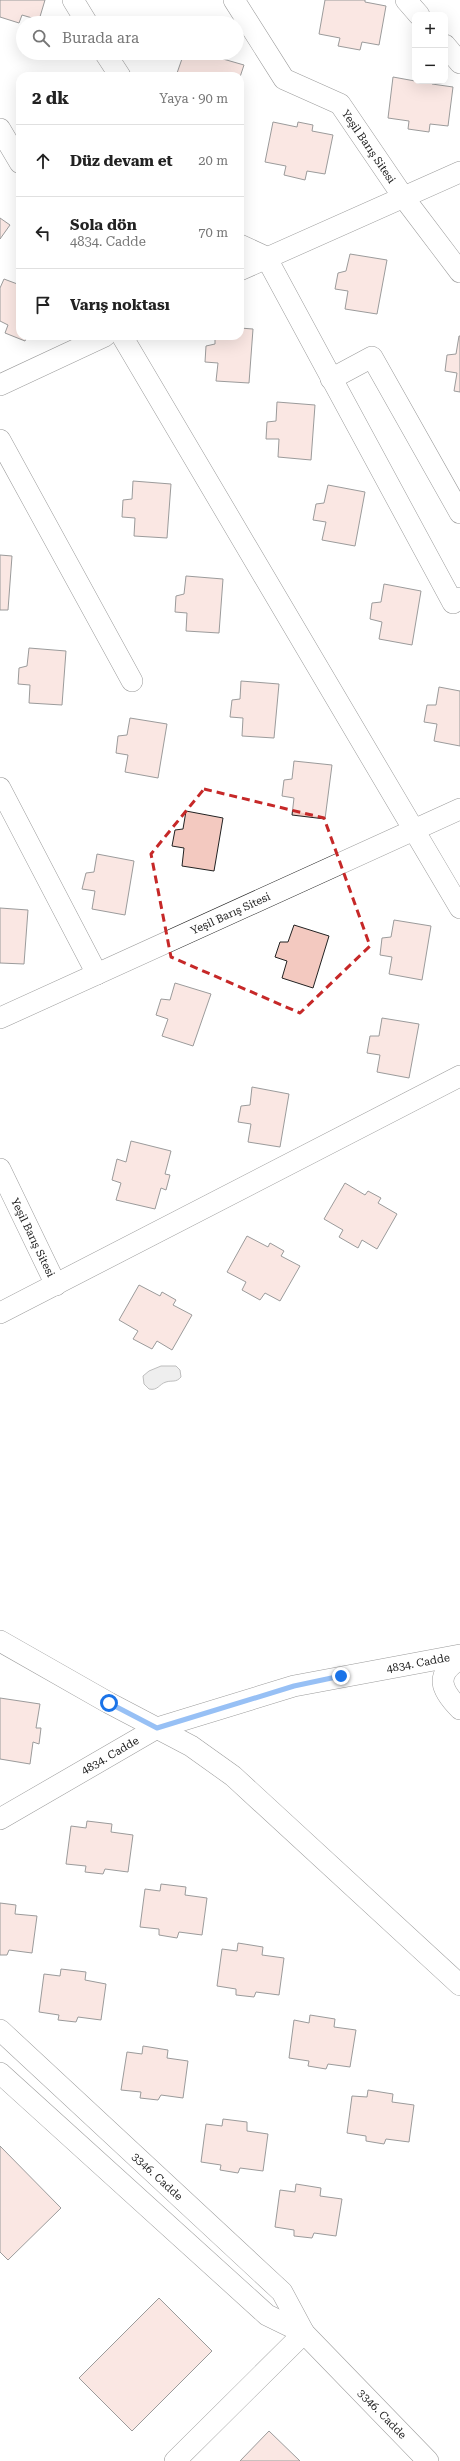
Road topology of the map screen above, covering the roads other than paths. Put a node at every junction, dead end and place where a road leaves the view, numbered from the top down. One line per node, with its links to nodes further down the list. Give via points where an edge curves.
1 (73, 0): 5 (street)
2 (234, 0): 13 (street, Yeşil Barış Sitesi, via 284,79 340,104)
3 (406, 0): 4 (street)
4 (416, 12)
5 (83, 16)
6 (448, 48): 8 (street)
7 (110, 60): 9 (street)
8 (460, 63)
9 (117, 72)
10 (0, 129): 11 (street)
11 (16, 156)
12 (460, 172): 13 (street)
13 (404, 198): 15 (street); 17 (street, Yeşil Barış Sitesi)
14 (244, 247): 15 (street)
15 (266, 257): 16 (street); 20 (street)
16 (244, 268)
17 (460, 272)
18 (96, 340): 21 (street)
19 (124, 340): 28 (street)
20 (331, 379): 23 (street, via 372,357); 24 (street, via 453,603)
21 (0, 385)
22 (0, 440): 25 (street)
23 (460, 513)
24 (460, 598)
25 (132, 681)
26 (0, 788): 30 (street)
27 (460, 809): 28 (street, Yeşil Barış Sitesi)
28 (414, 830): 29 (street); 30 (street, Yeşil Barış Sitesi)
29 (460, 908)
30 (97, 974): 31 (street, Yeşil Barış Sitesi)
31 (0, 1018)
32 (460, 1076): 34 (street)
33 (0, 1169): 34 (street, Yeşil Barış Sitesi)
34 (56, 1284): 35 (street)
35 (0, 1313)
36 (0, 1641): 40 (street)
37 (460, 1655): 40 (street, 4834. Cadde, via 294,1686)
38 (460, 1659): 39 (street, via 449,1666 443,1677 444,1690)
39 (460, 1709)
40 (157, 1728): 41 (street, 4834. Cadde); 42 (street, via 191,1746 234,1776)
41 (0, 1819)
42 (460, 1986)
43 (0, 2030): 45 (street, 3346. Cadde, via 282,2292)
44 (0, 2073): 45 (street, 3346. Cadde, via 267,2315)
45 (304, 2333): 46 (street); 47 (street, 3346. Cadde)
46 (175, 2461)
47 (428, 2461)

